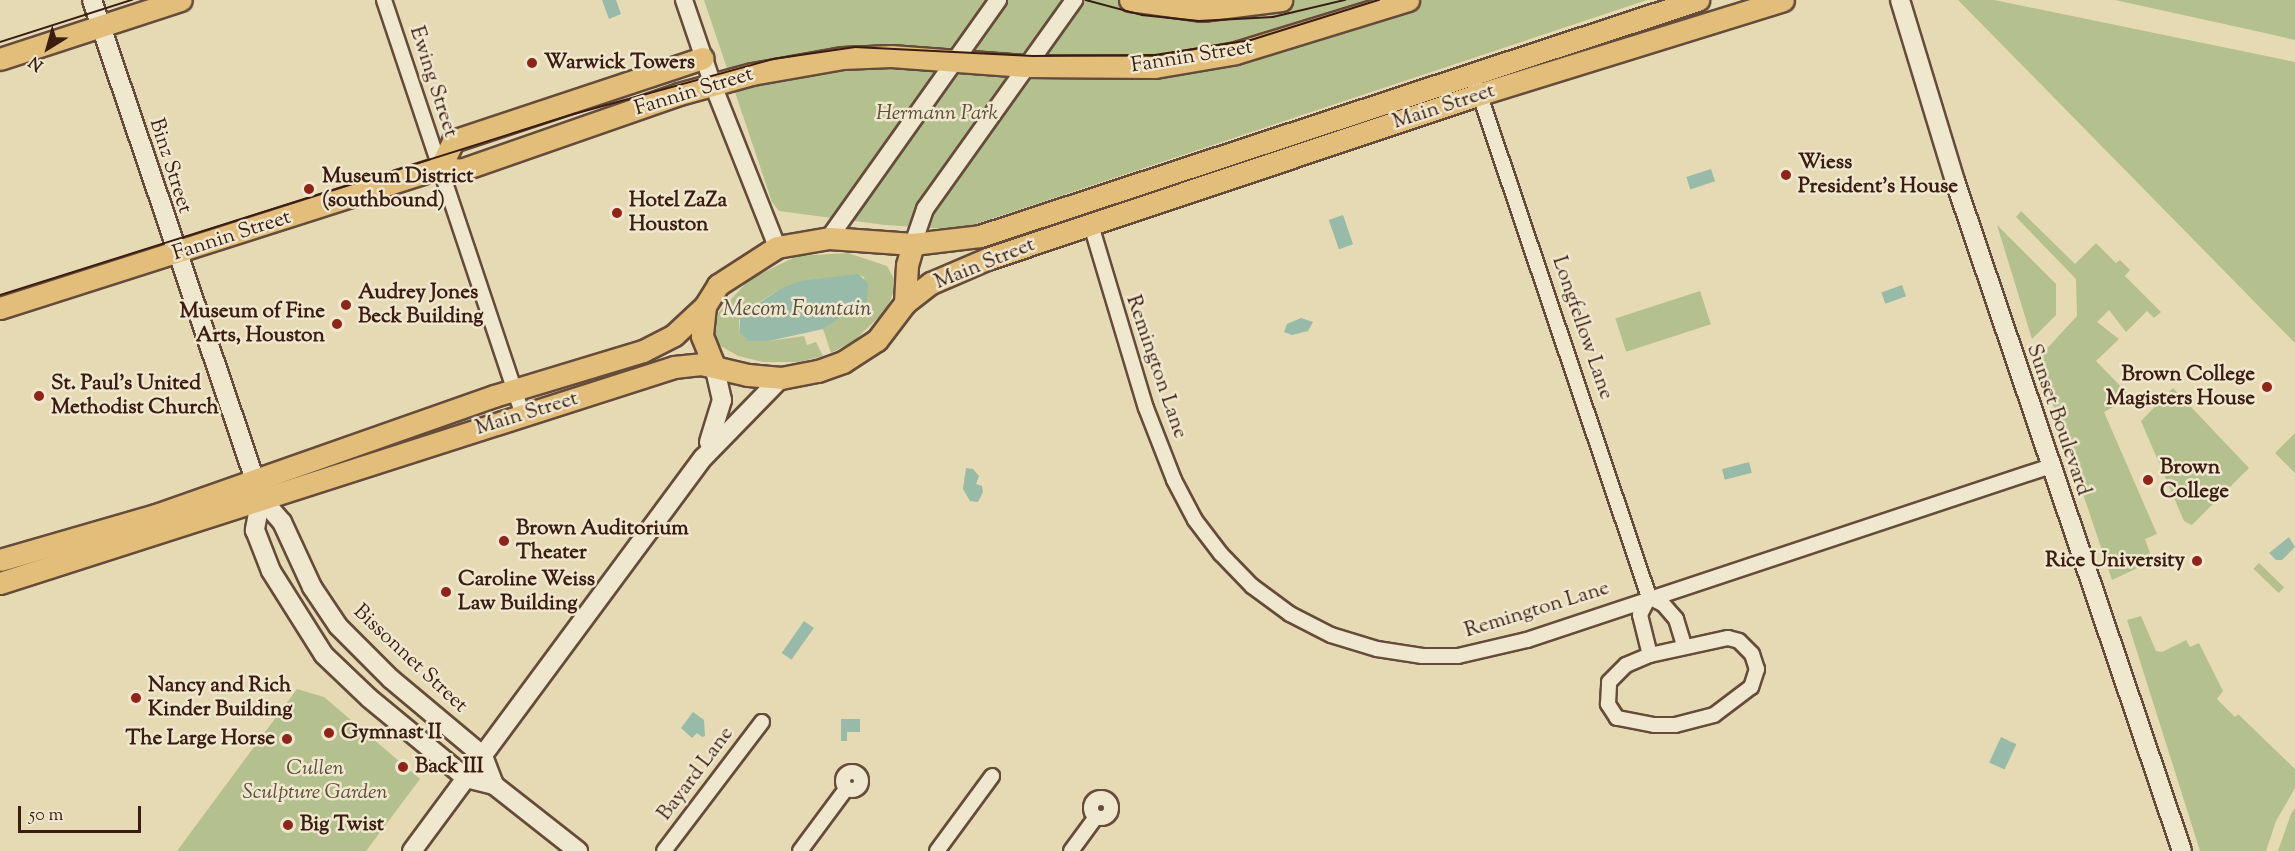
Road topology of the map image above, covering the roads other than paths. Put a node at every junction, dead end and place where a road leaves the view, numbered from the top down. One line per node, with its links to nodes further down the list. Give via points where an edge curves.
1 (92, 0): 14 (main road, Binz Street)
2 (181, 0): 14 (main road)
3 (384, 0): 22 (street, Ewing Street)
4 (684, 0): 15 (street)
5 (998, 0): 17 (street)
6 (1074, 0): 18 (street)
7 (1130, 0): 13 (main road)
8 (1281, 0): 13 (main road, via 1202,10)
9 (1408, 0): 18 (main road, Fannin Street, via 1236,54 1155,67)
10 (1698, 0): 19 (main road, Main Street)
11 (1783, 0): 21 (main road, Main Street)
12 (1900, 0): 38 (main road, Sunset Boulevard, via 1955,181)
13 (1156, 3)
14 (100, 26): 16 (main road); 28 (main road, Binz Street)
15 (704, 58): 20 (street); 22 (main road, via 453,141)
16 (0, 59)
17 (954, 60): 18 (main road, Fannin Street); 20 (main road, Fannin Street, via 842,58); 24 (street)
18 (1025, 66): 26 (street, via 925,209)
19 (1473, 74): 21 (street, Longfellow Lane); 26 (main road, Main Street, via 980,236)
20 (713, 85): 22 (main road, Fannin Street, via 461,170); 27 (street)
21 (1480, 94): 23 (main road, Main Street); 42 (street, Longfellow Lane)
22 (440, 168): 28 (main road, Fannin Street); 35 (street, Ewing Street)
23 (1090, 225): 30 (main road, Main Street, via 987,259 931,283); 42 (street, Remington Lane, via 1146,408 1174,480 1195,520 1221,554 1252,586 1290,614 1331,634 1377,649 1422,656 1458,656 1527,640)
24 (829, 238): 25 (main road, Main Street); 27 (main road, Main Street)
25 (891, 244): 26 (main road, Main Street); 29 (main road)
26 (913, 244): 29 (main road)
27 (777, 247): 31 (main road, Main Street, via 718,285)
28 (175, 255): 32 (main road, Fannin Street); 39 (main road, Binz Street)
29 (907, 265): 30 (main road)
30 (904, 303): 34 (main road, Main Street, via 893,322 861,352 818,371)
31 (705, 306): 33 (main road, via 702,336); 35 (main road, Main Street, via 674,335 644,351)
32 (0, 308)
33 (714, 366): 34 (main road, Main Street); 36 (main road, Main Street, via 674,367); 37 (main road, via 722,400 719,420)
34 (781, 378): 37 (main road)
35 (514, 390): 36 (street, Ewing Street); 39 (main road, Main Street)
36 (523, 415): 39 (main road, Main Street)
37 (704, 457): 46 (main road)
38 (2051, 466): 42 (street, Remington Lane, via 1770,562); 58 (main road, Sunset Boulevard)
39 (258, 490): 40 (main road, Main Street); 41 (main road, Main Street); 46 (main road, Bissonnet Street, via 282,522 307,578 338,626 391,679); 48 (main road, via 255,530 271,571 324,655 369,698)
40 (0, 560)
41 (0, 583)
42 (1649, 597): 43 (street, via 1663,604 1676,619); 44 (street, via 1640,615)
43 (1684, 646): 44 (street); 44 (street, via 1728,638 1739,641 1752,654 1757,669 1751,687 1735,703 1696,721 1654,725 1617,718 1608,704 1609,682 1620,668)
44 (1650, 655)
45 (762, 722): 54 (street, Bayard Lane)
46 (483, 756): 48 (main road); 49 (main road, Bissonnet Street)
47 (992, 776): 56 (street)
48 (466, 778): 49 (main road); 52 (main road)
49 (494, 785): 53 (main road)
50 (846, 789): 55 (street)
51 (1096, 817): 57 (street)
52 (412, 851)
53 (578, 851)
54 (664, 851)
55 (800, 851)
56 (937, 851)
57 (1071, 851)
58 (2182, 851)

